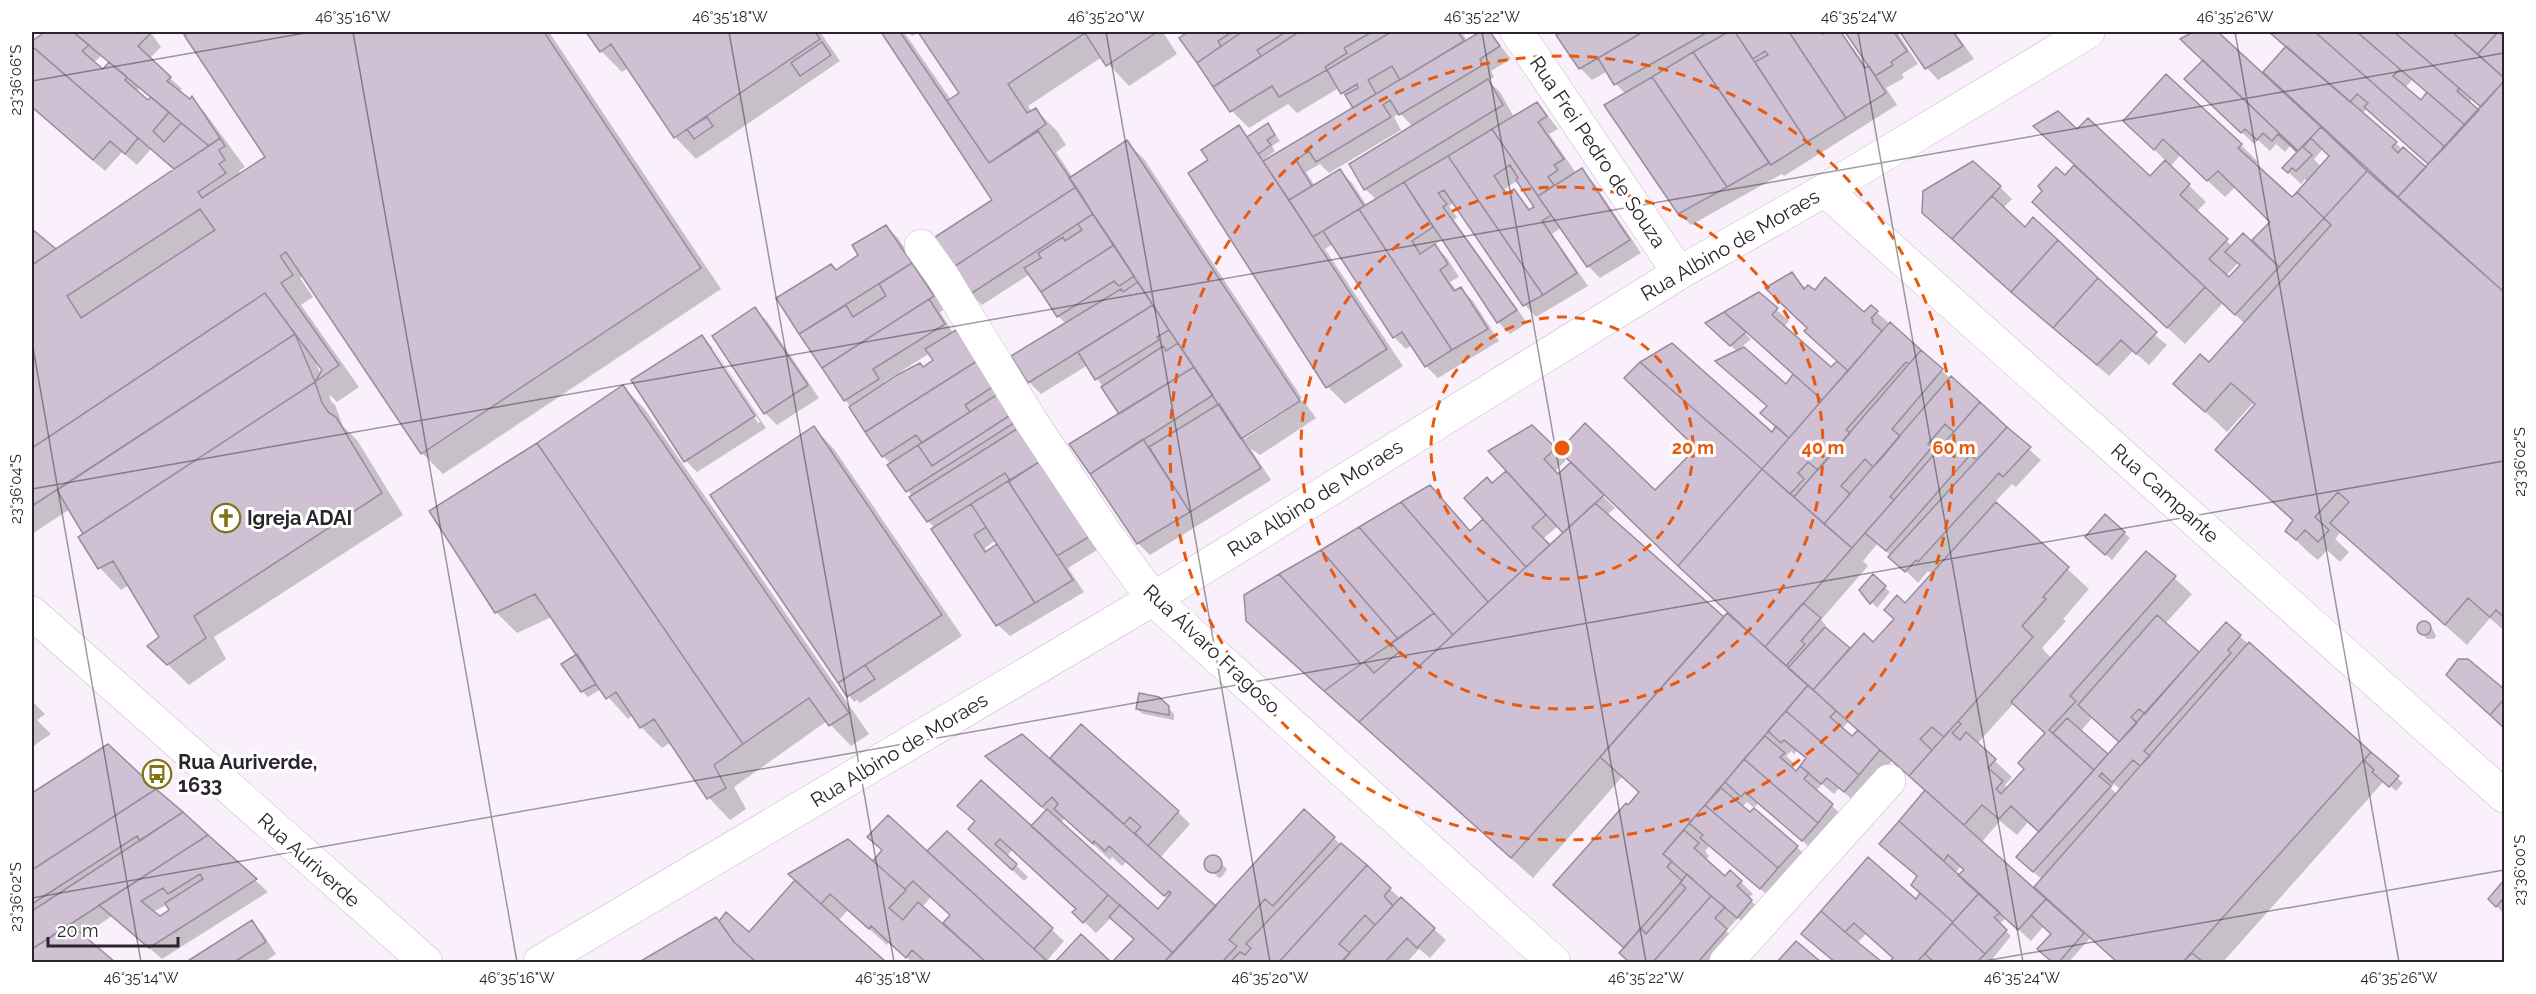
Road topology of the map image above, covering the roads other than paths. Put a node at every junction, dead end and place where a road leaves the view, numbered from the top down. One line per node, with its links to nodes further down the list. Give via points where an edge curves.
1 (1517, 32): 5 (street, Rua Frei Pedro de Souza)
2 (2088, 32): 3 (street, Rua Albino de Moraes)
3 (1825, 190): 5 (street, Rua Albino de Moraes); 9 (street, Rua Campante)
4 (921, 246): 6 (street, Rua Álvaro Fragoso, via 1031,421)
5 (1679, 273): 6 (street, Rua Albino de Moraes)
6 (1153, 599): 11 (street, Rua Albino de Moraes); 12 (street, Rua Álvaro Fragoso)
7 (32, 613): 10 (street, Rua Auriverde)
8 (1889, 781): 13 (street)
9 (2505, 796)
10 (426, 963)
11 (540, 963)
12 (1554, 963)
13 (1726, 963)

